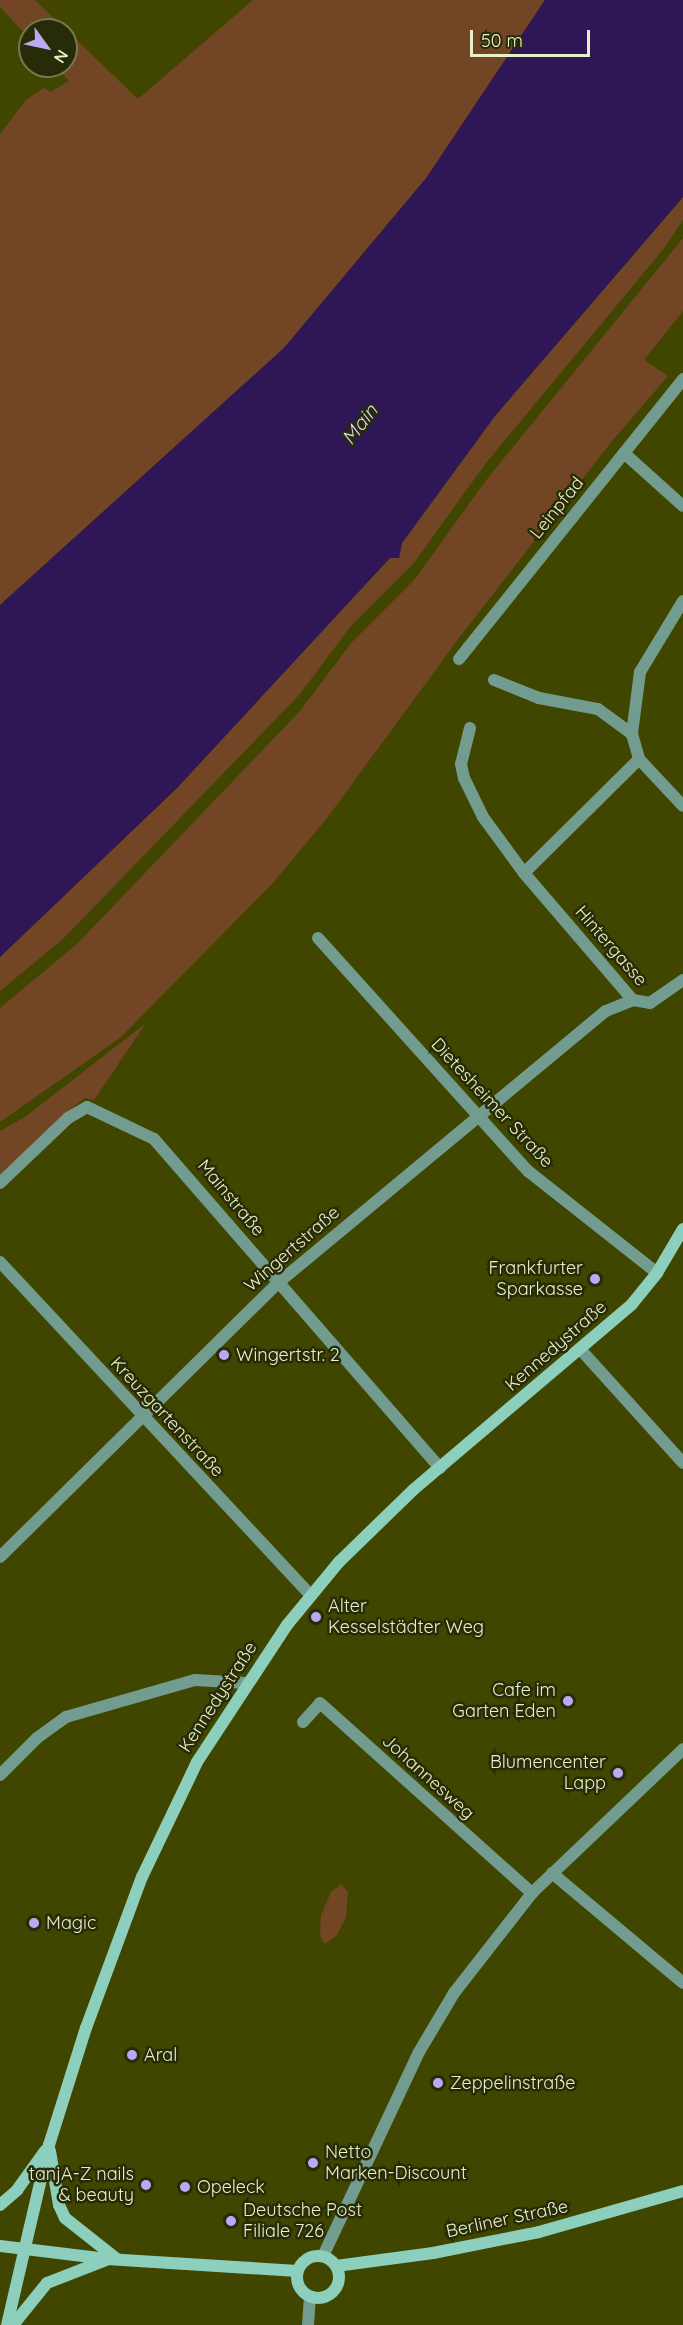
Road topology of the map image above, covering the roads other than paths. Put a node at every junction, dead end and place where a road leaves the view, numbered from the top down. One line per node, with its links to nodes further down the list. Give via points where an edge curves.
1 (683, 379): 2 (street, Leinpfad)
2 (624, 453): 3 (street); 5 (street, Leinpfad)
3 (683, 506)
4 (683, 601): 8 (street, via 640,672)
5 (459, 659)
6 (494, 680): 8 (street, via 539,698 598,709)
7 (470, 728): 11 (street, Hintergasse, via 461,764 464,778 483,817)
8 (632, 734): 9 (street)
9 (639, 759): 10 (street); 11 (street)
10 (683, 806)
11 (524, 873): 14 (street, Hintergasse)
12 (318, 938): 15 (street, Dietesheimer Straße)
13 (683, 980): 14 (street, Hintergasse, via 650,1003)
14 (633, 1000): 15 (street, Wingertstraße, via 606,1011)
15 (475, 1116): 19 (street, Dietesheimer Straße, via 533,1175); 20 (street, Wingertstraße)
16 (0, 1183): 20 (street, Mainstraße, via 68,1118 87,1107 96,1108 165,1148)
17 (683, 1229): 19 (main road, Kennedystraße)
18 (0, 1262): 22 (street, Kreuzgartenstraße)
19 (657, 1273): 21 (main road, Kennedystraße, via 632,1304)
20 (278, 1283): 22 (street, Wingertstraße); 24 (street, Mainstraße)
21 (581, 1350): 23 (street); 24 (main road, Kennedystraße)
22 (142, 1417): 25 (street, Wingertstraße); 26 (street, Kreuzgartenstraße)
23 (683, 1463)
24 (440, 1468): 26 (main road, Kennedystraße, via 368,1532)
25 (0, 1557)
26 (310, 1594): 27 (main road, Kennedystraße)
27 (247, 1683): 30 (street, via 195,1680 66,1717 37,1738); 34 (main road, Kennedystraße, via 197,1762 151,1856 104,1976)
28 (303, 1722): 32 (street, Johannesweg, via 320,1703)
29 (683, 1749): 31 (street)
30 (0, 1775)
31 (552, 1874): 32 (street); 33 (street)
32 (531, 1893): 39 (street, via 454,1993 418,2052)
33 (683, 1983)
34 (49, 2145): 36 (main road, via 17,2190); 38 (main road, Kennedystraße); 40 (main road, via 59,2205 65,2218)
35 (683, 2191): 41 (main road, Berliner Straße, via 628,2210 528,2234 433,2253)
36 (0, 2205)
37 (0, 2246): 38 (main road)
38 (25, 2249): 40 (main road); 44 (main road, Kennedystraße)
39 (323, 2256): 41 (main road); 42 (main road, via 307,2259)
40 (113, 2259): 42 (main road); 45 (main road, via 47,2283)
41 (336, 2266): 43 (main road, via 339,2279 333,2291 322,2298)
42 (298, 2271): 43 (main road, via 299,2285)
43 (310, 2297): 46 (street)
44 (7, 2325)
45 (14, 2325)
46 (308, 2325)

